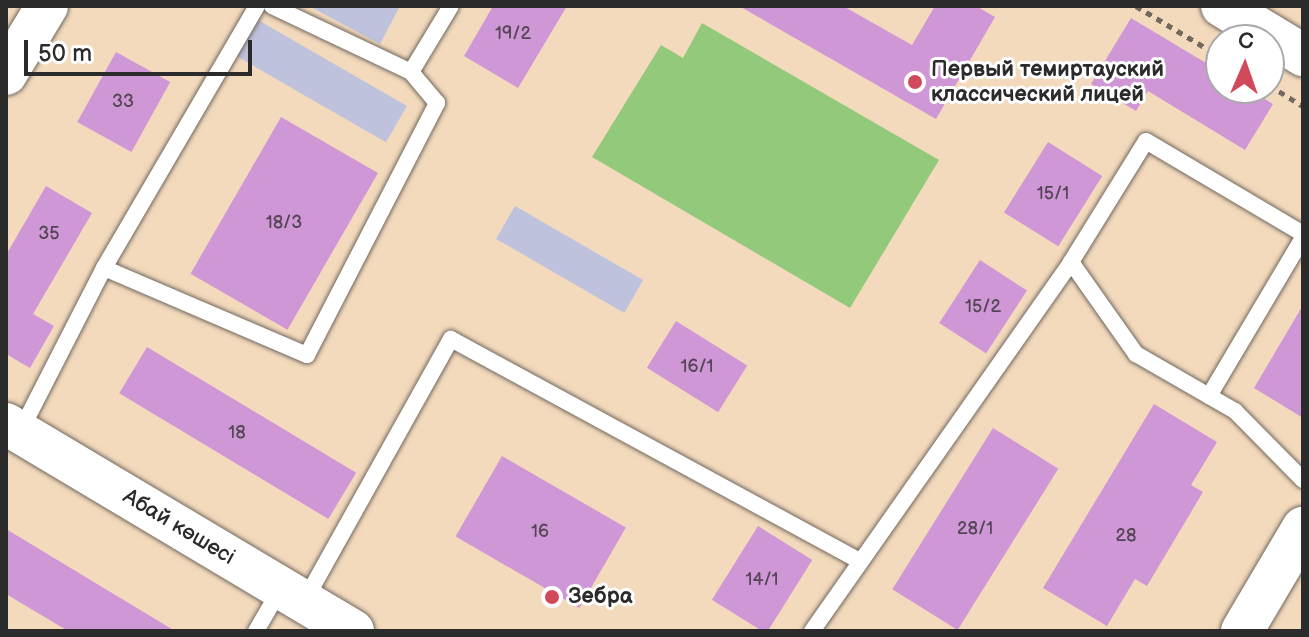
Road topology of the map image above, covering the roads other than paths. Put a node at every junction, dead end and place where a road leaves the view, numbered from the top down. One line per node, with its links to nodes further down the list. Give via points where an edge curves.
1 (47, 6): 8 (street)
2 (257, 6): 11 (lane)
3 (272, 6): 7 (lane)
4 (451, 6): 7 (lane)
5 (1222, 6): 6 (street)
6 (1303, 55)
7 (411, 72): 11 (lane, via 437,103 307,355)
8 (6, 74)
9 (1303, 236): 10 (lane, via 1146,141); 12 (lane)
10 (1071, 262): 12 (lane, via 1136,354); 16 (lane)
11 (104, 268): 13 (lane)
12 (1209, 396): 14 (lane, via 1235,411)
13 (13, 428): 17 (street, Абай көшесі)
14 (1303, 480)
15 (1303, 528): 21 (street)
16 (860, 561): 17 (lane, via 451,339); 20 (lane)
17 (292, 595): 18 (lane); 19 (street, Абай көшесі)
18 (256, 631)
19 (353, 631)
20 (812, 631)
21 (1242, 631)

